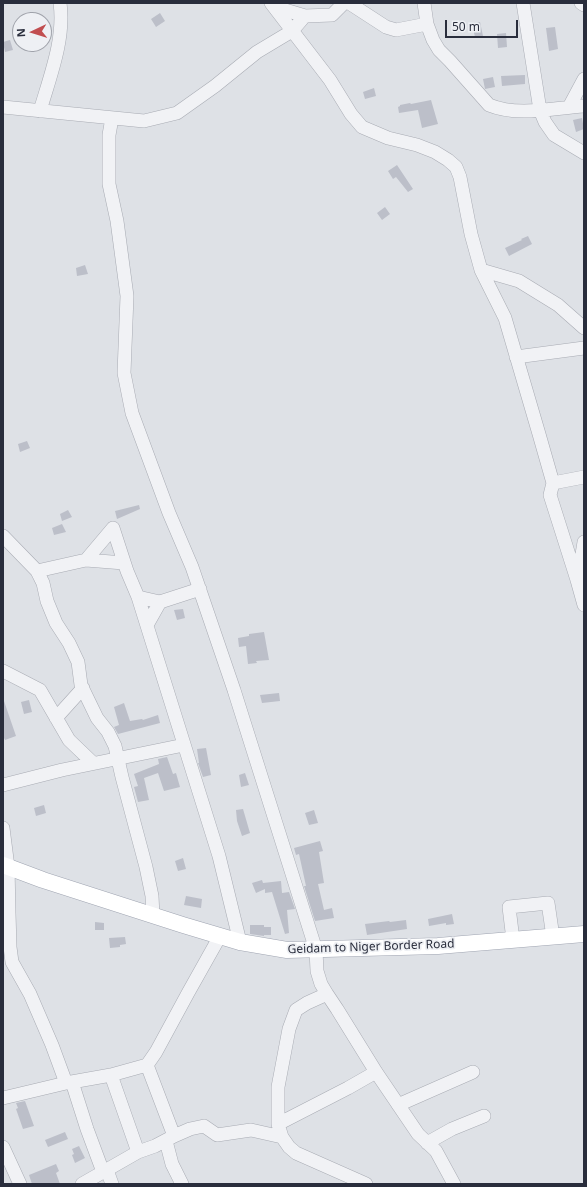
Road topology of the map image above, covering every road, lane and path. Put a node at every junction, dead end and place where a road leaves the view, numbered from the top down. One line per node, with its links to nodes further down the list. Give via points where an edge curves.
1 (60, 3): 17 (street, via 62,17 58,45)
2 (344, 3): 9 (street, via 332,15)
3 (349, 3): 10 (street, via 386,27 396,30)
4 (424, 3): 10 (street)
5 (524, 3): 16 (street)
6 (581, 3): 7 (street)
7 (584, 5)
8 (273, 6): 9 (street); 11 (street)
9 (305, 16): 11 (street)
10 (427, 24): 16 (street, via 439,50 489,105 524,112)
11 (292, 31): 18 (street, via 257,52 177,113 144,121); 20 (street, via 330,80 350,114 362,127 435,152 456,167)
12 (584, 79): 15 (street)
13 (584, 106): 15 (street)
14 (3, 107): 17 (street)
15 (569, 107): 16 (street)
16 (540, 110): 19 (street, via 554,135)
17 (40, 111): 18 (street)
18 (112, 118): 33 (street, via 109,135 109,184 128,296 124,373 132,413 163,499)
19 (584, 153)
20 (481, 270): 21 (street, via 519,281 558,305); 23 (street, via 504,318)
21 (584, 328)
22 (584, 348): 23 (street)
23 (516, 357): 25 (street)
24 (584, 477): 25 (street)
25 (553, 483): 32 (street, via 550,495)
26 (3, 536): 28 (street)
27 (584, 542): 32 (street)
28 (8, 549): 31 (street)
29 (86, 560): 30 (street); 30 (street, via 112,528); 31 (street)
30 (124, 563): 34 (street)
31 (37, 571): 39 (street, via 56,623 78,662)
32 (577, 580): 36 (street)
33 (200, 589): 35 (street); 53 (street)
34 (138, 597): 35 (street); 37 (street)
35 (160, 602): 37 (street)
36 (584, 605)
37 (147, 625): 41 (street)
38 (3, 671): 40 (street, via 40,690)
39 (83, 688): 40 (street); 42 (street, via 97,718 115,746)
40 (56, 718): 43 (street, via 69,740)
41 (184, 744): 42 (street); 52 (street, via 219,856)
42 (117, 758): 43 (street); 47 (street, via 146,867)
43 (93, 763): 44 (street)
44 (3, 785)
45 (3, 828): 46 (street)
46 (6, 866): 47 (main road, Geidam to Niger Border Road); 59 (street, via 12,962 30,994)
47 (153, 916): 49 (main road, Geidam to Niger Border Road)
48 (584, 934): 50 (main road, Geidam to Niger Border Road)
49 (220, 936): 52 (main road, Geidam to Niger Border Road); 55 (street)
50 (553, 937): 51 (main road, Geidam to Niger Border Road); 51 (street, via 548,904 509,907)
51 (513, 940): 53 (main road, Geidam to Niger Border Road, via 438,946)
52 (240, 942): 53 (main road, Geidam to Niger Border Road, via 287,950)
53 (316, 950): 54 (street, via 317,971)
54 (327, 994): 56 (street); 63 (street, via 296,1010 289,1029 278,1087)
55 (147, 1065): 58 (street); 64 (street)
56 (376, 1072): 61 (street); 63 (street)
57 (472, 1072): 61 (street)
58 (111, 1075): 59 (street); 67 (street)
59 (69, 1083): 60 (street); 68 (street)
60 (3, 1098)
61 (398, 1105): 65 (street)
62 (484, 1116): 65 (street)
63 (280, 1130): 64 (street, via 252,1130 217,1135 204,1126); 69 (street, via 289,1146 296,1152)
64 (170, 1138): 67 (street); 73 (street, via 172,1164)
65 (427, 1143): 74 (street, via 436,1151)
66 (3, 1147): 70 (street)
67 (138, 1152): 68 (street)
68 (105, 1171): 71 (street); 72 (street)
69 (363, 1183)
70 (20, 1184)
71 (82, 1184)
72 (112, 1184)
73 (182, 1184)
74 (454, 1184)

